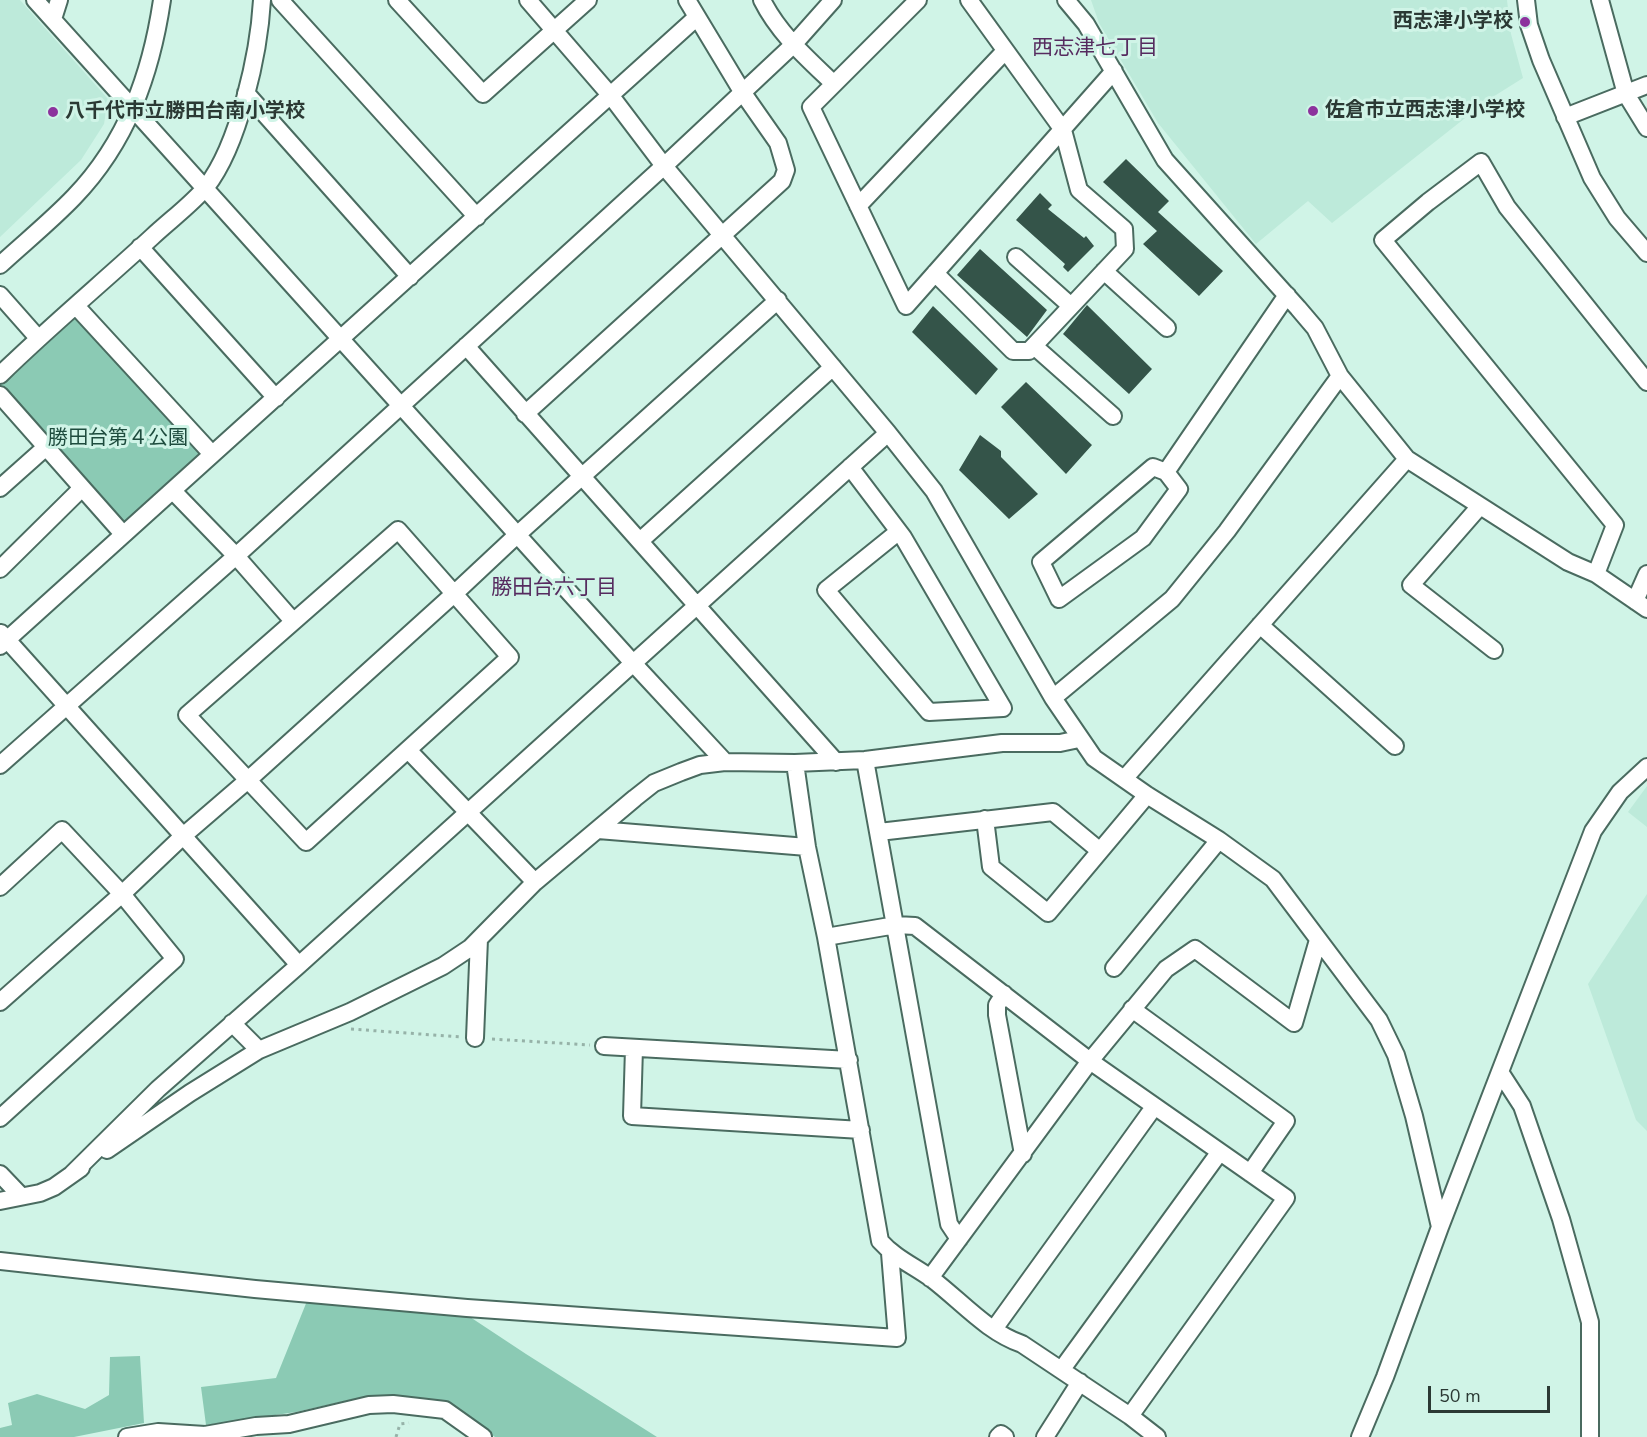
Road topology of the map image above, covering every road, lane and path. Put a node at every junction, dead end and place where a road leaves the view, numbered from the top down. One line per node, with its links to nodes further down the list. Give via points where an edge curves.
1 (35, 0): 18 (street)
2 (59, 0): 18 (street)
3 (162, 0): 29 (street, via 151,59)
4 (262, 0): 25 (street, via 254,66)
5 (279, 0): 36 (street)
6 (397, 0): 19 (street, via 483,94)
7 (528, 0): 19 (street)
8 (588, 0): 19 (street)
9 (687, 0): 17 (street)
10 (762, 0): 20 (street)
11 (833, 0): 20 (street)
12 (918, 0): 23 (street)
13 (969, 0): 21 (street)
14 (1066, 0): 22 (street, via 1086,24)
15 (1526, 0): 30 (street, via 1532,34)
16 (1600, 0): 27 (street)
17 (697, 17): 26 (street); 28 (street)
18 (53, 19): 29 (street)
19 (555, 30): 28 (street)
20 (793, 45): 23 (street); 26 (street)
21 (1005, 51): 32 (street); 35 (street)
22 (1114, 71): 32 (street); 46 (street, via 1165,160)
23 (834, 84): 35 (street, via 811,107)
24 (1647, 85): 27 (street)
25 (246, 93): 34 (street, via 228,145); 44 (street)
26 (743, 93): 33 (street); 37 (street, via 778,143 786,170 782,181)
27 (1626, 94): 30 (street); 31 (street)
28 (611, 96): 33 (street); 36 (street)
29 (133, 110): 34 (street); 41 (street, via 121,135 74,197)
30 (1565, 117): 39 (street, via 1592,178 1617,218)
31 (1647, 128)
32 (1063, 130): 42 (street, via 1079,190 1124,229 1125,249); 43 (street)
33 (664, 166): 37 (street); 54 (street)
34 (205, 187): 38 (street); 52 (street)
35 (858, 206): 43 (street, via 906,306)
36 (477, 217): 44 (street)
37 (723, 234): 47 (street); 62 (street)
38 (140, 248): 48 (street); 60 (street)
39 (1647, 253)
40 (1016, 257): 49 (street)
41 (0, 265)
42 (1104, 271): 49 (street); 50 (street)
43 (935, 273): 53 (street, via 1013,351 1029,351)
44 (410, 277): 52 (street)
45 (0, 295): 51 (street)
46 (1287, 295): 57 (street, via 1315,328); 69 (street)
47 (778, 300): 55 (street); 70 (street)
48 (76, 306): 51 (street); 66 (street)
49 (1071, 306): 53 (street)
50 (1167, 328)
51 (38, 338): 56 (street)
52 (341, 339): 60 (street); 61 (street)
53 (1034, 345): 63 (street)
54 (466, 346): 61 (street); 62 (street)
55 (833, 367): 64 (street); 78 (street)
56 (0, 375)
57 (1340, 376): 67 (street); 91 (street, via 1227,531 1172,599)
58 (1647, 382): 81 (street, via 1507,207 1481,162 1383,240 1615,525)
59 (0, 396): 65 (street)
60 (276, 398): 66 (street)
61 (402, 405): 77 (street); 79 (street)
62 (525, 414): 70 (street)
63 (1113, 416)
64 (888, 433): 68 (street); 91 (street, via 934,491)
65 (46, 447): 71 (street); 72 (street)
66 (212, 454): 73 (street)
67 (1407, 459): 74 (street); 87 (street)
68 (850, 467): 75 (street); 84 (street)
69 (1166, 472): 69 (street, via 1179,489 1143,538 1059,599 1041,562 1153,468)
70 (582, 478): 77 (street); 78 (street)
71 (0, 488)
72 (82, 488): 76 (street); 80 (street)
73 (173, 491): 76 (street); 79 (street)
74 (1480, 506): 81 (street, via 1568,562); 89 (street, via 1411,585)
75 (898, 532): 75 (street, via 903,537 1003,708 929,712 826,590)
76 (123, 534): 88 (street)
77 (518, 534): 83 (street); 90 (street)
78 (640, 541): 84 (street)
79 (236, 556): 86 (street); 92 (street)
80 (0, 569)
81 (1596, 574): 85 (street)
82 (1647, 574): 85 (street)
83 (455, 593): 86 (street, via 398,530); 95 (street, via 510,657); 103 (street)
84 (698, 605): 90 (street); 98 (street)
85 (1641, 605)
86 (293, 621): 103 (street, via 188,715)
87 (1260, 625): 94 (street); 102 (street)
88 (2, 640): 92 (street)
89 (1494, 650)
90 (633, 663): 97 (street); 105 (street)
91 (1053, 698): 93 (street)
92 (66, 705): 100 (street); 109 (street)
93 (1079, 739): 96 (street, via 1060,743 1002,743); 102 (street, via 1094,758)
94 (1395, 746)
95 (408, 750): 103 (street, via 306,842); 105 (street)
96 (865, 760): 98 (street); 108 (street)
97 (725, 762): 99 (street); 107 (street, via 700,765 654,783)
98 (836, 762): 99 (street)
99 (795, 763): 111 (street)
100 (0, 765)
101 (1647, 766): 132 (street, via 1620,792 1593,831)
102 (1124, 779): 104 (street)
103 (248, 780): 109 (street)
104 (1147, 795): 110 (street); 112 (street)
105 (468, 812): 113 (street); 120 (street)
106 (985, 819): 108 (street); 112 (street, via 1053,812); 112 (street, via 991,867 1048,914)
107 (598, 830): 111 (street); 113 (street)
108 (879, 832): 116 (street)
109 (183, 836): 115 (street); 120 (street)
110 (1219, 840): 119 (street, via 1273,879); 121 (street)
111 (807, 847): 117 (street)
112 (1100, 851)
113 (535, 882): 118 (street)
114 (0, 887): 115 (street, via 62,830)
115 (122, 894): 123 (street); 134 (street, via 175,959)
116 (896, 925): 117 (street); 122 (street, via 915,926); 144 (street, via 949,1224)
117 (826, 937): 130 (street)
118 (479, 939): 126 (street); 129 (street, via 443,966 350,1012)
119 (1318, 940): 124 (street, via 1294,1023 1196,949 1166,969); 143 (street, via 1379,1020 1396,1054)
120 (299, 965): 125 (street)
121 (1114, 968)
122 (1004, 994): 131 (street); 137 (street, via 996,1015)
123 (0, 1002)
124 (1132, 1009): 131 (street); 138 (street, via 1286,1121)
125 (232, 1023): 129 (street); 140 (street)
126 (475, 1038)
127 (604, 1046): 128 (street)
128 (634, 1048): 130 (street); 135 (street, via 632,1116)
129 (259, 1050): 140 (street)
130 (849, 1060): 135 (street)
131 (1090, 1061): 133 (street); 137 (street)
132 (1500, 1072): 143 (street); 161 (street, via 1522,1106 1561,1219 1590,1322)
133 (1154, 1107): 136 (street); 148 (street)
134 (0, 1118)
135 (861, 1130): 145 (street, via 880,1241)
136 (1219, 1153): 138 (street); 149 (street)
137 (1023, 1154): 144 (street)
138 (1250, 1173): 151 (street, via 1286,1198)
139 (0, 1174): 141 (street)
140 (72, 1174): 141 (street, via 54,1187)
141 (21, 1196): 142 (street)
142 (0, 1201)
143 (1440, 1227): 160 (street)
144 (959, 1239): 147 (street)
145 (890, 1252): 146 (street, via 897,1338 432,1305); 147 (street)
146 (0, 1261)
147 (930, 1278): 148 (street)
148 (994, 1329): 149 (street)
149 (1062, 1369): 150 (street)
150 (1080, 1382): 151 (street); 158 (street)
151 (1130, 1416): 159 (street)
152 (413, 1422): 154 (path, via 400,1424)
153 (127, 1437): 155 (street, via 158,1432 205,1435 393,1404 445,1410)
154 (396, 1437)
155 (483, 1437)
156 (998, 1437): 157 (street)
157 (1005, 1437)
158 (1045, 1437)
159 (1157, 1437)
160 (1359, 1437)
161 (1590, 1437)

